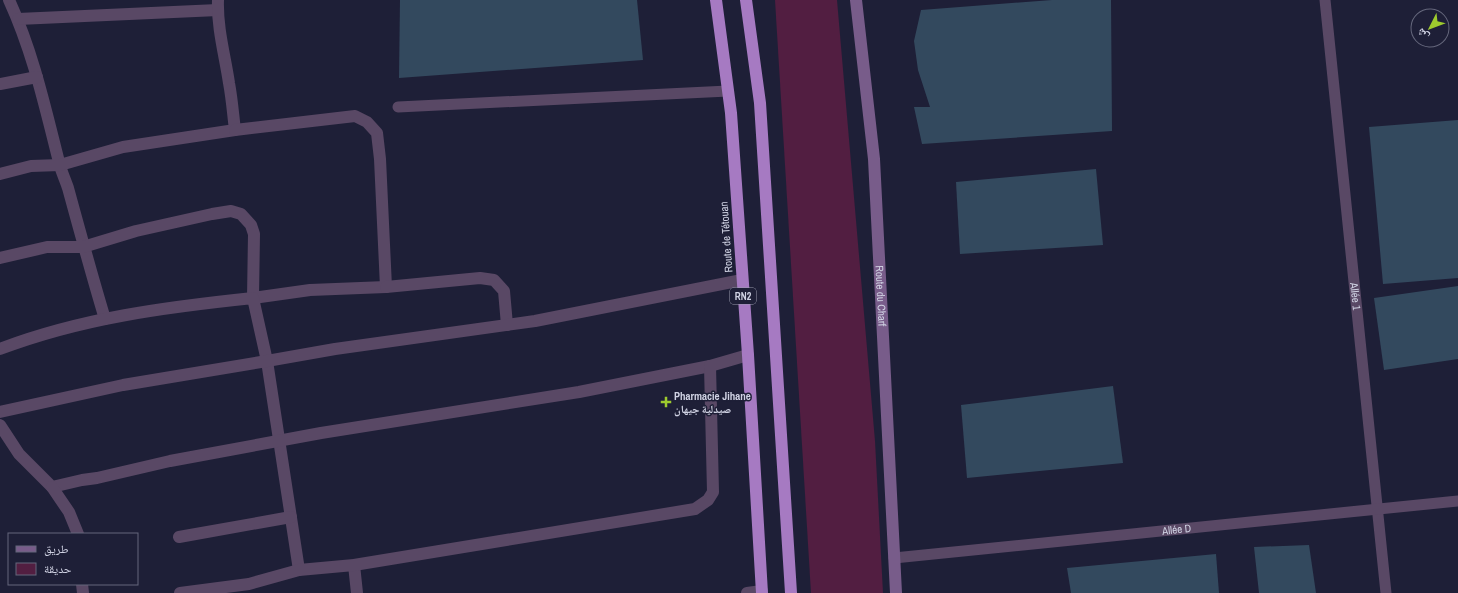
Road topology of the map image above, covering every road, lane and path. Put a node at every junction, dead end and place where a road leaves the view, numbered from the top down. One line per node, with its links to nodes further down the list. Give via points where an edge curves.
1 (9, 0): 7 (street)
2 (716, 0): 10 (highway, Route de Tétouan / RN2)
3 (746, 0): 42 (highway, RN2, via 760,102)
4 (856, 0): 35 (street, Route du Charf, via 874,159)
5 (1325, 0): 31 (lane, Allée 1)
6 (218, 5): 7 (street); 12 (street)
7 (18, 19): 8 (street)
8 (37, 77): 9 (street); 13 (street)
9 (0, 84)
10 (728, 91): 11 (lane); 17 (highway, Route de Tétouan / RN2)
11 (398, 107)
12 (235, 130): 13 (street, via 123,147); 18 (street, via 355,116 372,126 377,133 380,159)
13 (60, 165): 14 (street, via 31,166); 15 (street)
14 (0, 174)
15 (83, 247): 16 (street, via 47,247); 19 (street, via 204,215 236,212 247,220 254,234); 20 (street)
16 (0, 258)
17 (742, 280): 21 (street); 23 (highway, Route de Tétouan / RN2)
18 (386, 287): 19 (street, via 310,290); 21 (street, via 480,278 494,280 504,291)
19 (253, 298): 20 (street); 24 (street)
20 (105, 319): 22 (street)
21 (507, 326): 24 (street, via 335,349)
22 (0, 348)
23 (748, 355): 25 (street); 38 (highway, Route de Tétouan / RN2)
24 (268, 361): 26 (street, via 124,385); 28 (street)
25 (710, 366): 28 (street, via 579,392 321,433); 36 (street, via 714,492 702,505 694,509)
26 (0, 412)
27 (0, 425): 29 (street, via 19,454)
28 (280, 442): 29 (street, via 170,461); 32 (street)
29 (52, 487): 33 (street, via 69,512)
30 (1458, 501): 31 (lane, Allée D)
31 (1378, 509): 35 (lane, Allée D); 44 (lane, Allée 1)
32 (290, 517): 34 (street); 37 (street)
33 (78, 533)
34 (179, 537)
35 (894, 558): 43 (street, Route du Charf)
36 (354, 565): 37 (street); 40 (street)
37 (299, 570): 39 (street, via 249,584)
38 (762, 592): 41 (street)
39 (180, 593)
40 (357, 593)
41 (747, 593)
42 (791, 593)
43 (896, 593)
44 (1386, 593)

